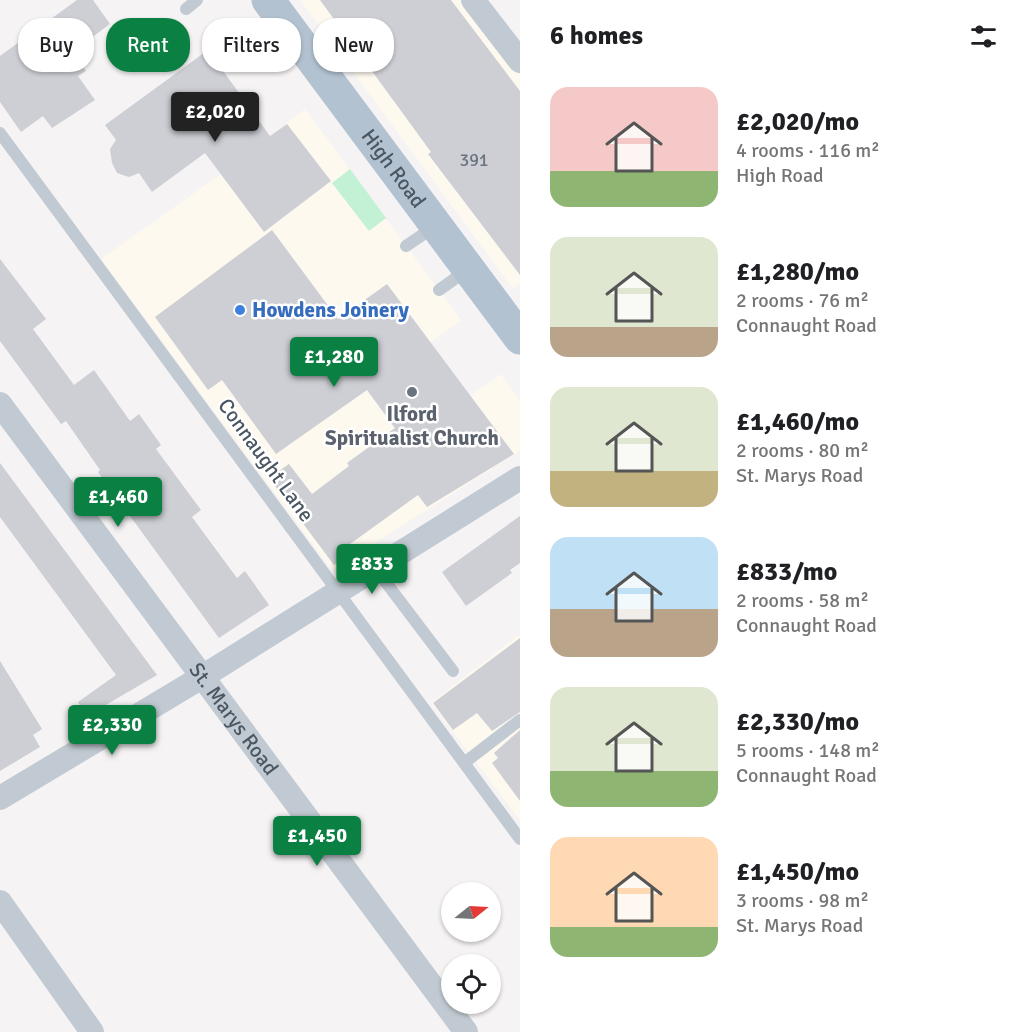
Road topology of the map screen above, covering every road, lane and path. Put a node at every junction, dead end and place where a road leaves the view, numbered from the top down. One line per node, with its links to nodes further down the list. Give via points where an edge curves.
1 (197, 0): 4 (lane)
2 (268, 0): 7 (main road, High Road)
3 (473, 0): 5 (street)
4 (186, 9)
5 (520, 61)
6 (0, 133): 15 (lane, Connaught Lane)
7 (435, 226): 8 (lane); 9 (main road, High Road)
8 (406, 246)
9 (468, 269): 10 (lane); 11 (main road, High Road)
10 (439, 290)
11 (515, 320)
12 (0, 404): 17 (street, St. Marys Road)
13 (520, 478): 14 (street)
14 (375, 568): 15 (street); 16 (lane)
15 (338, 591): 17 (street); 19 (lane, Connaught Lane)
16 (453, 671)
17 (202, 677): 20 (street); 24 (street, St. Marys Road)
18 (520, 720): 19 (lane)
19 (464, 763): 21 (lane, Connaught Lane)
20 (0, 798)
21 (519, 836)
22 (0, 902): 23 (street)
23 (92, 1032)
24 (466, 1032)

